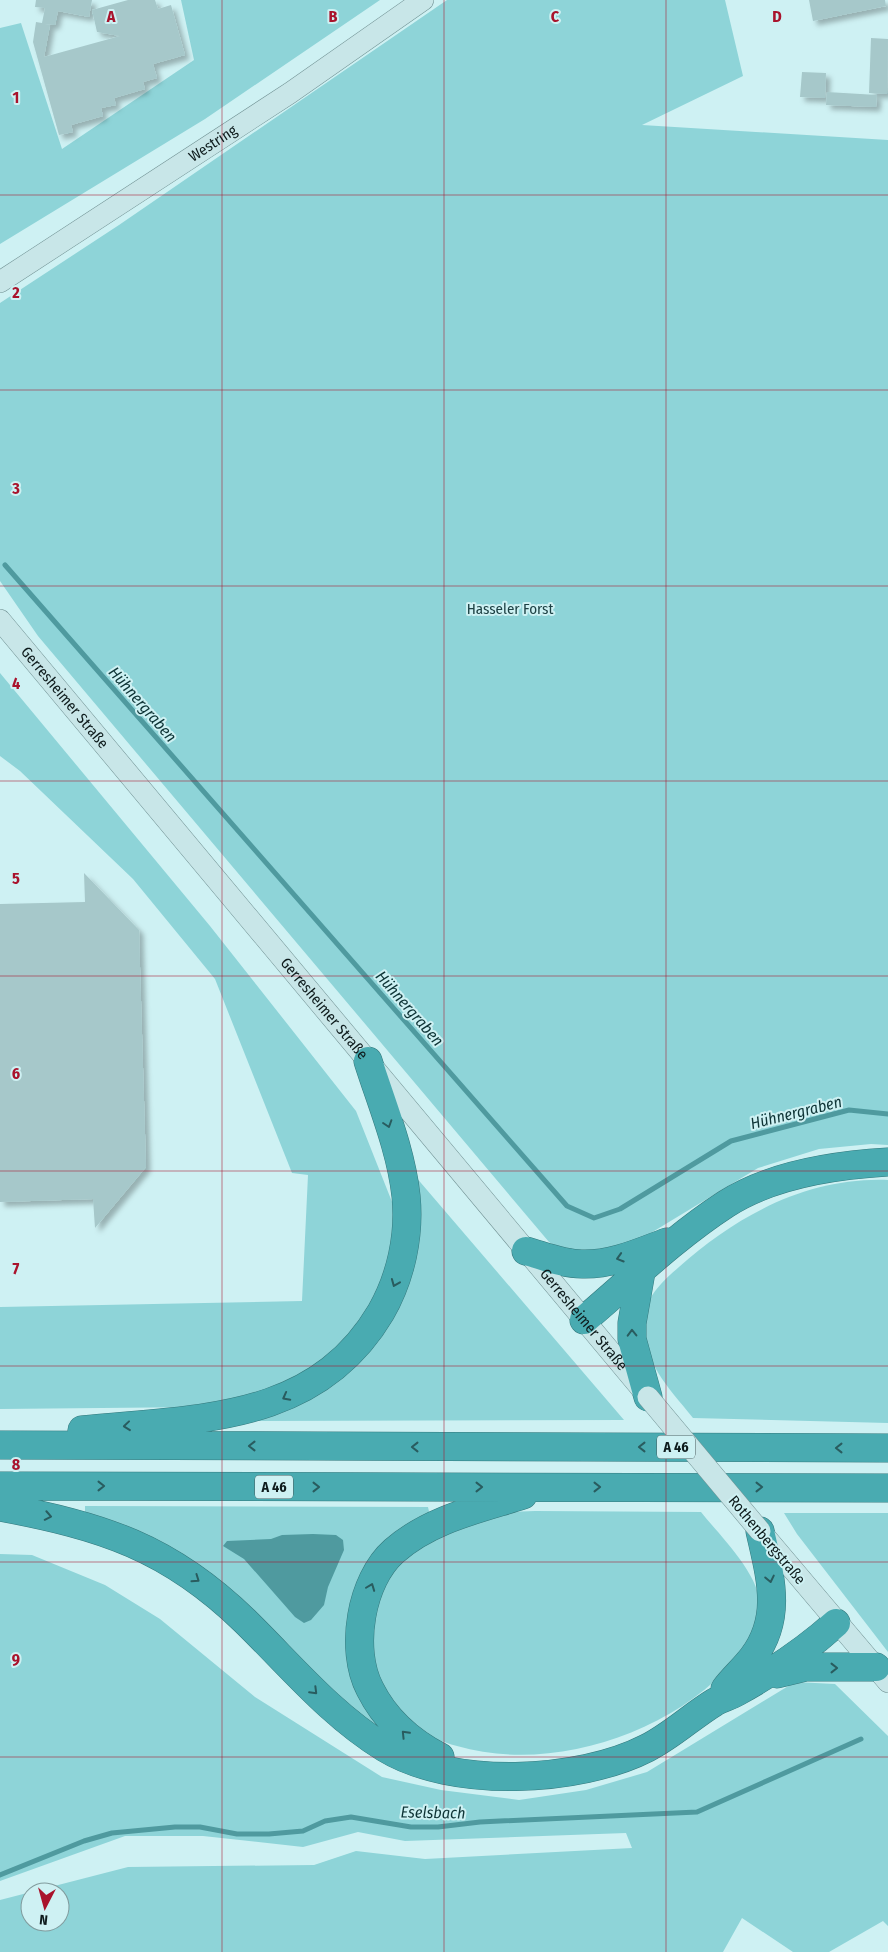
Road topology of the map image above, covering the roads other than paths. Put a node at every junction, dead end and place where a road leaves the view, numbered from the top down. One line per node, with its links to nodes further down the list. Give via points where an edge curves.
1 (423, 0): 2 (main road, Westring, via 290,93)
2 (0, 282)
3 (0, 620): 4 (main road, Gerresheimer Straße)
4 (368, 1061): 7 (main road, Gerresheimer Straße); 11 (highway, one-way to 11, via 402,1165 407,1219 400,1267 390,1296 370,1330 350,1354 304,1388 279,1401 246,1411)
5 (888, 1162): 6 (highway, via 850,1164 769,1184 728,1203)
6 (683, 1237): 7 (highway, one-way to 7, via 597,1264 580,1264); 8 (highway)
7 (526, 1250): 9 (main road, Gerresheimer Straße)
8 (641, 1272): 9 (highway); 10 (highway, one-way to 8, via 632,1339)
9 (584, 1320): 10 (main road, Gerresheimer Straße)
10 (648, 1397): 18 (main road, Rothenbergstraße, bridge)
11 (0, 1439)
12 (0, 1445): 13 (highway, A 46, one-way to 12)
13 (888, 1448)
14 (0, 1486): 15 (highway, A 46, one-way to 15)
15 (548, 1487): 16 (highway, A 46, one-way to 16); 23 (highway, one-way to 15, via 410,1740 387,1714 369,1688 362,1663 362,1610 373,1580 392,1552 416,1534 455,1517)
16 (888, 1488)
17 (0, 1507): 23 (highway, one-way to 23, via 60,1518 106,1531 160,1554 244,1619 321,1698 386,1749 416,1762)
18 (760, 1531): 19 (main road, Rothenbergstraße); 22 (highway, one-way to 22, via 773,1590 770,1622 754,1656)
19 (836, 1623): 20 (main road, Rothenbergstraße); 21 (highway, via 804,1650)
20 (882, 1675): 21 (highway, one-way to 20, via 806,1667)
21 (752, 1683): 22 (highway)
22 (716, 1701): 23 (highway, via 648,1748 598,1767 549,1776 512,1778)
23 (478, 1774)

